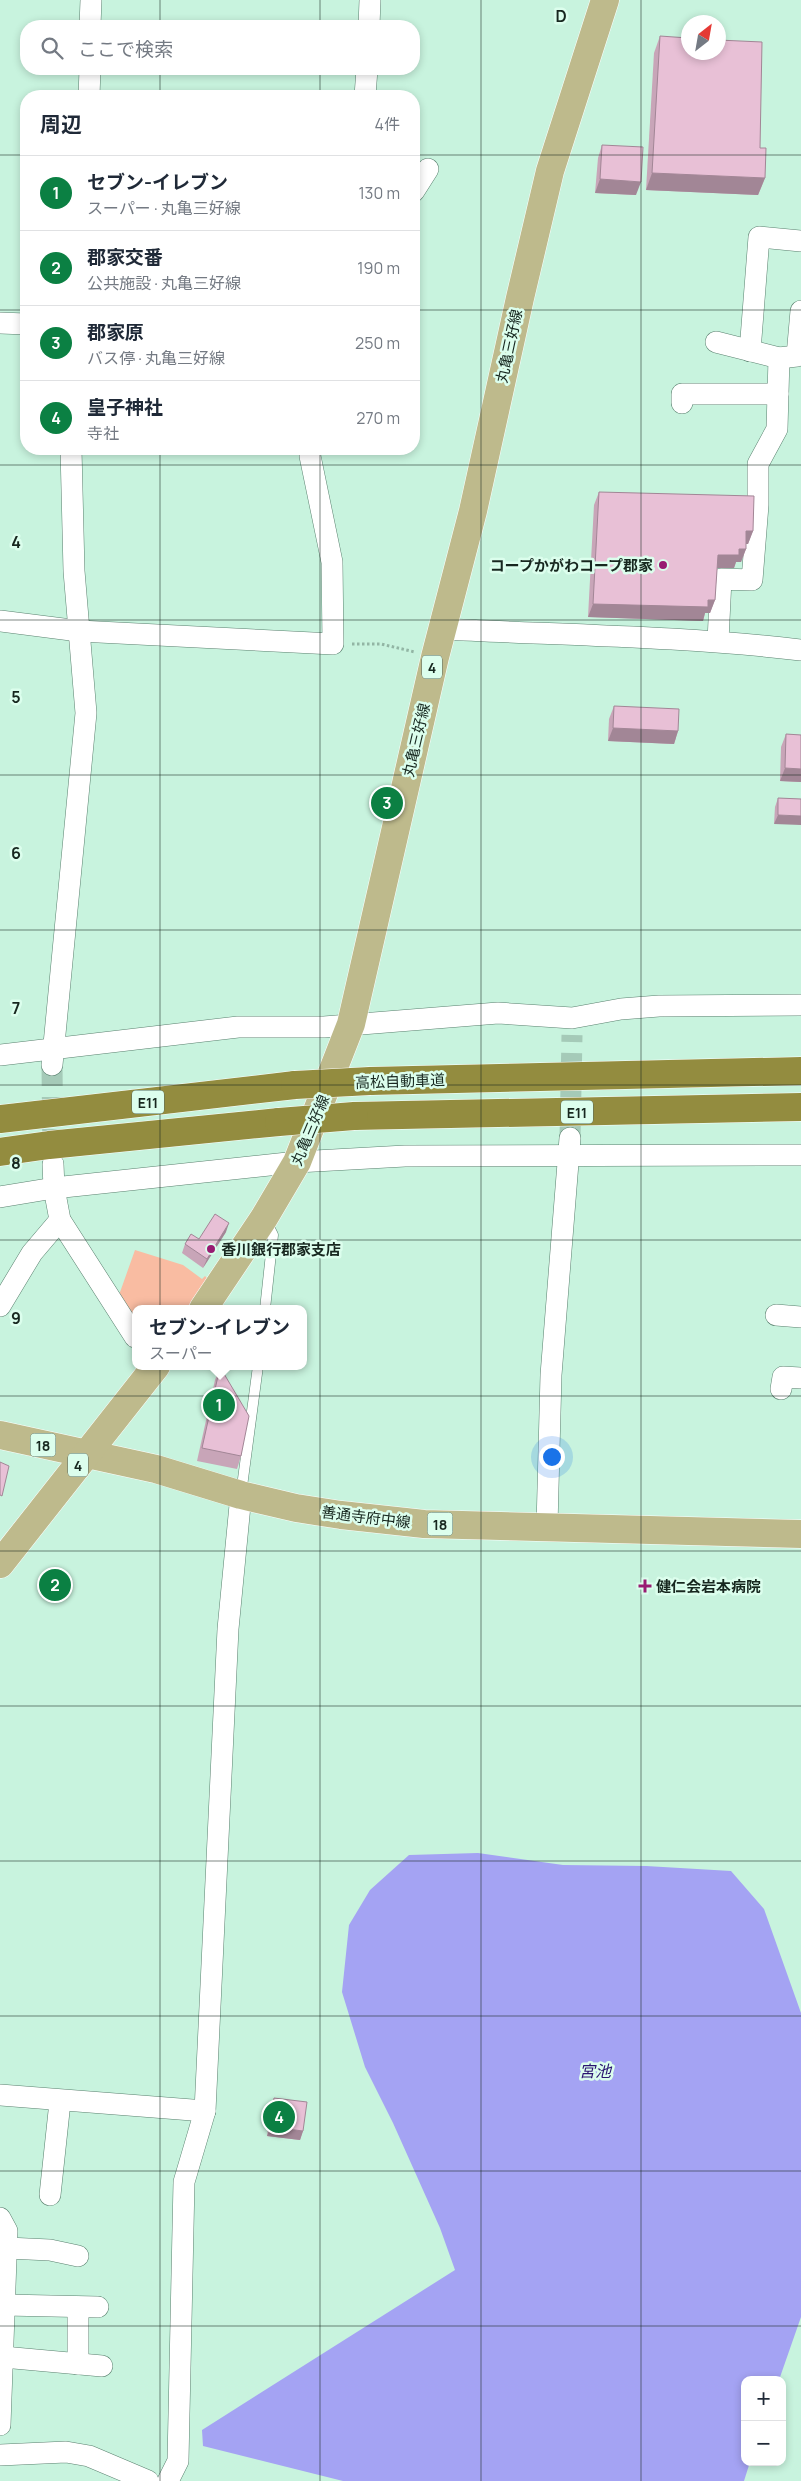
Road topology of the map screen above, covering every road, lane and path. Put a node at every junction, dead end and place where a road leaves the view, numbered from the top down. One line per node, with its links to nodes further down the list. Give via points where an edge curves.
1 (91, 0): 4 (street)
2 (370, 0): 5 (street)
3 (605, 0): 24 (main road, 丸亀三好線 / 4, via 550,171 473,511)
4 (90, 20)
5 (369, 20)
6 (90, 75): 8 (street)
7 (367, 75): 9 (street)
8 (89, 90)
9 (365, 90)
10 (428, 169): 11 (street)
11 (420, 182)
12 (801, 241): 17 (street, via 759,237)
13 (801, 321): 18 (street, via 798,356)
14 (0, 323): 15 (street)
15 (20, 324)
16 (716, 342): 17 (street)
17 (750, 351): 18 (street)
18 (779, 358): 19 (street)
19 (778, 394): 20 (street, via 682,394); 26 (street, via 778,429 758,464 752,580 722,579)
20 (682, 403)
21 (71, 455): 25 (street)
22 (310, 455): 27 (street, via 332,562)
23 (0, 621): 25 (street)
24 (442, 629): 26 (street); 29 (main road, 丸亀三好線 / 4)
25 (79, 631): 27 (street); 33 (street, via 86,713)
26 (718, 641): 28 (street)
27 (333, 644): 29 (path, via 381,644)
28 (801, 650)
29 (435, 657): 31 (main road, 丸亀三好線 / 4)
30 (801, 1005): 31 (street, via 621,1009 572,1027 498,1014)
31 (350, 1024): 33 (street, via 238,1027); 40 (main road, 丸亀三好線 / 4)
32 (0, 1055): 33 (street)
33 (53, 1056)
34 (801, 1071): 36 (highway, 高松自動車道 / E11, bridge, via 295,1085)
35 (801, 1107): 38 (highway, E11, bridge, via 354,1116)
36 (0, 1119)
37 (570, 1146): 39 (street); 40 (street); 59 (street, via 551,1375)
38 (0, 1152)
39 (801, 1155)
40 (298, 1162): 42 (street); 44 (main road, 丸亀三好線 / 4)
41 (53, 1164): 42 (street)
42 (54, 1188): 43 (street); 45 (street)
43 (0, 1197)
44 (264, 1218): 46 (main road, 丸亀三好線 / 4); 47 (lane, via 273,1235)
45 (60, 1220): 48 (street, via 32,1253); 51 (street)
46 (206, 1305)
47 (265, 1305)
48 (0, 1306)
49 (776, 1315): 50 (street)
50 (801, 1317)
51 (132, 1332)
52 (153, 1370): 57 (main road, 4)
53 (257, 1370): 58 (lane)
54 (801, 1378): 55 (street, via 783,1377)
55 (781, 1390)
56 (0, 1436): 57 (main road, 善通寺府中線 / 18)
57 (87, 1454): 58 (main road, 善通寺府中線 / 18, via 156,1469); 61 (main road, 4)
58 (241, 1495): 59 (main road, 善通寺府中線 / 18, via 296,1508 383,1520); 64 (street, via 228,1628)
59 (547, 1526): 60 (main road, 善通寺府中線 / 18)
60 (801, 1534)
61 (0, 1564)
62 (0, 2096): 63 (street)
63 (60, 2102): 64 (street); 65 (street)
64 (205, 2111): 76 (street, via 184,2182 178,2461)
65 (50, 2195)
66 (0, 2218): 67 (street, via 7,2231)
67 (7, 2248): 68 (street, via 50,2250); 69 (street)
68 (78, 2256)
69 (3, 2299): 70 (street); 71 (street, via 88,2307)
70 (3, 2357): 71 (street); 73 (street)
71 (78, 2364): 72 (street)
72 (102, 2366)
73 (0, 2425)
74 (0, 2455): 75 (street, via 81,2454)
75 (148, 2481)
76 (168, 2481)

